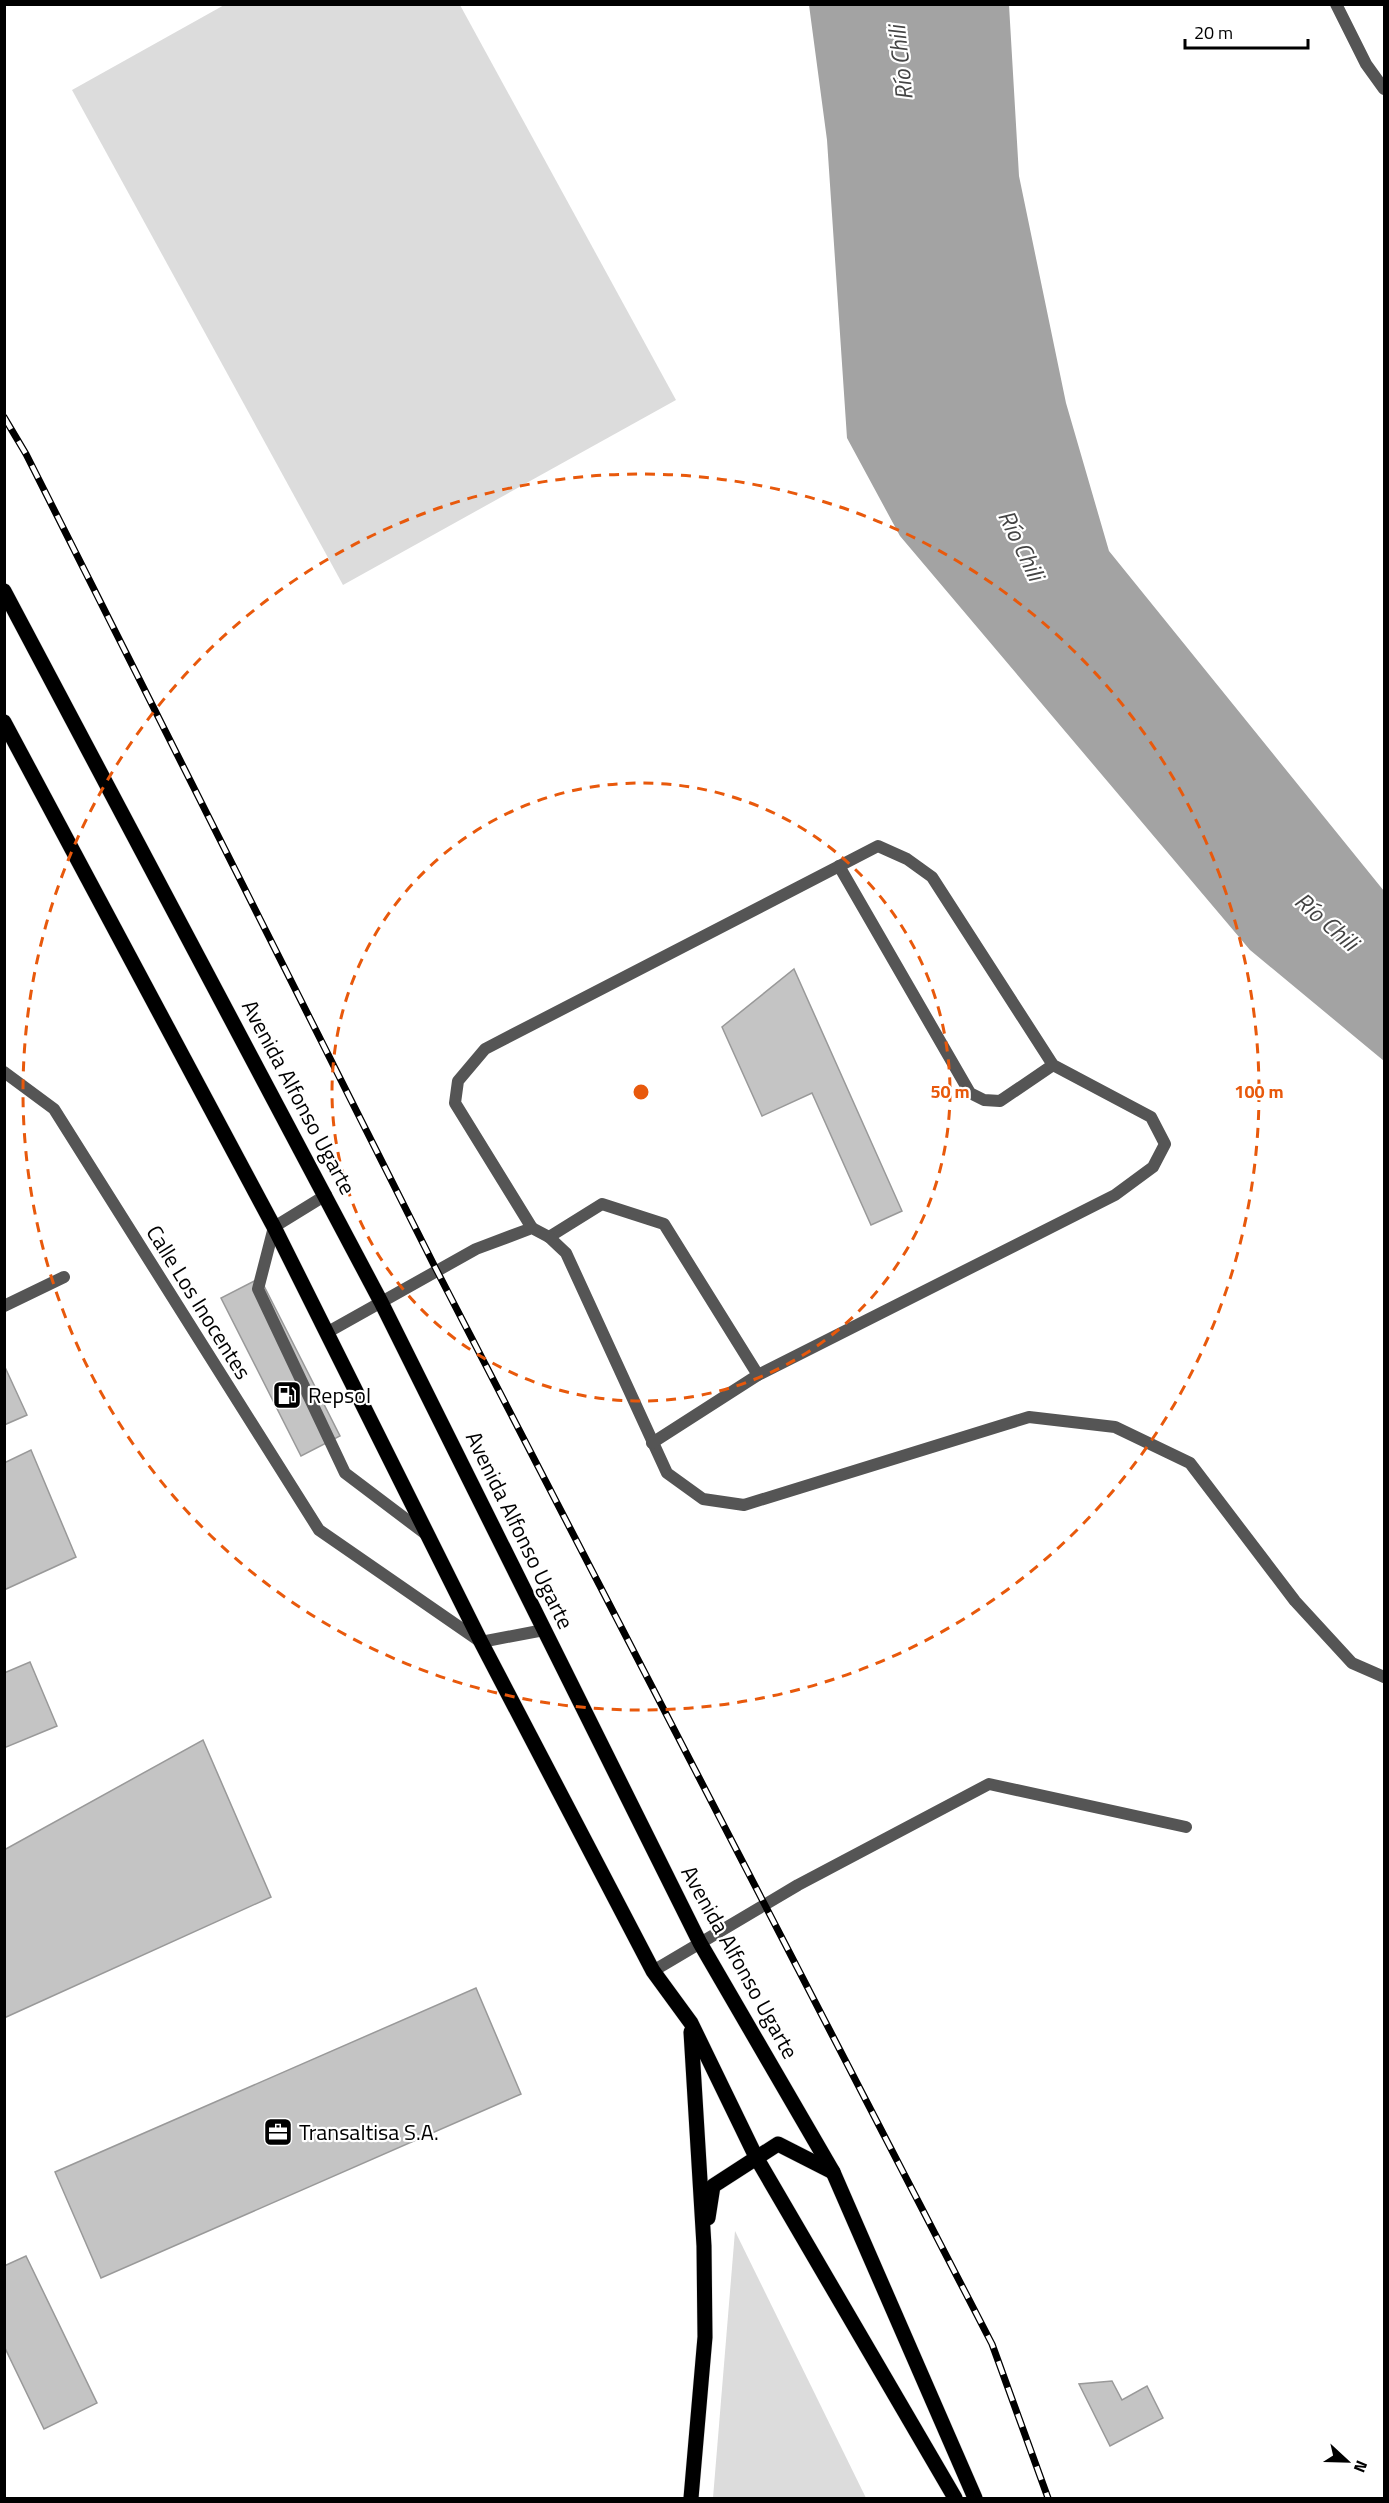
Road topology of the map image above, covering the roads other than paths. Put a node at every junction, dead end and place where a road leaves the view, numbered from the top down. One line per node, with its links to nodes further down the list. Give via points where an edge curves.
1 (1336, 4): 2 (street, via 1366,64)
2 (1384, 89)
3 (4, 591): 8 (main road, Avenida Alfonso Ugarte)
4 (4, 722): 9 (main road)
5 (839, 866): 6 (street, via 878,846 907,859 932,877); 6 (street, via 970,1093 984,1100 1000,1101); 10 (street, via 485,1049 478,1057 458,1081 455,1103)
6 (1053, 1065): 16 (street, via 1151,1117 1165,1144 1153,1167 1115,1195)
7 (4, 1072): 20 (street, Calle Los Inocentes, via 54,1109 319,1530)
8 (326, 1195): 9 (street); 13 (main road, Avenida Alfonso Ugarte)
9 (274, 1227): 15 (main road); 18 (street, via 258,1289 345,1473)
10 (532, 1228): 11 (street); 13 (street, via 476,1249)
11 (549, 1237): 16 (street, via 603,1204 664,1224); 17 (street, via 566,1253)
12 (64, 1277): 14 (street)
13 (381, 1302): 15 (street); 19 (main road, Avenida Alfonso Ugarte)
14 (4, 1306)
15 (328, 1332): 18 (main road)
16 (758, 1376): 17 (street)
17 (652, 1443): 21 (street, via 667,1473 703,1499 744,1504 1029,1417 1114,1427 1190,1463 1295,1601 1352,1663)
18 (429, 1536): 20 (main road)
19 (544, 1630): 20 (street); 23 (main road, Avenida Alfonso Ugarte)
20 (482, 1642): 24 (main road)
21 (1384, 1677)
22 (1186, 1827): 23 (street, via 989,1784 798,1885)
23 (700, 1943): 24 (street); 27 (main road, Avenida Alfonso Ugarte)
24 (652, 1971): 25 (main road)
25 (691, 2023): 26 (main road); 28 (main road)
26 (756, 2157): 27 (main road, via 778,2144); 28 (main road, via 713,2186); 30 (main road)
27 (833, 2172): 31 (main road, Avenida Alfonso Ugarte)
28 (704, 2246): 29 (main road, via 705,2337)
29 (691, 2499)
30 (955, 2499)
31 (975, 2499)

